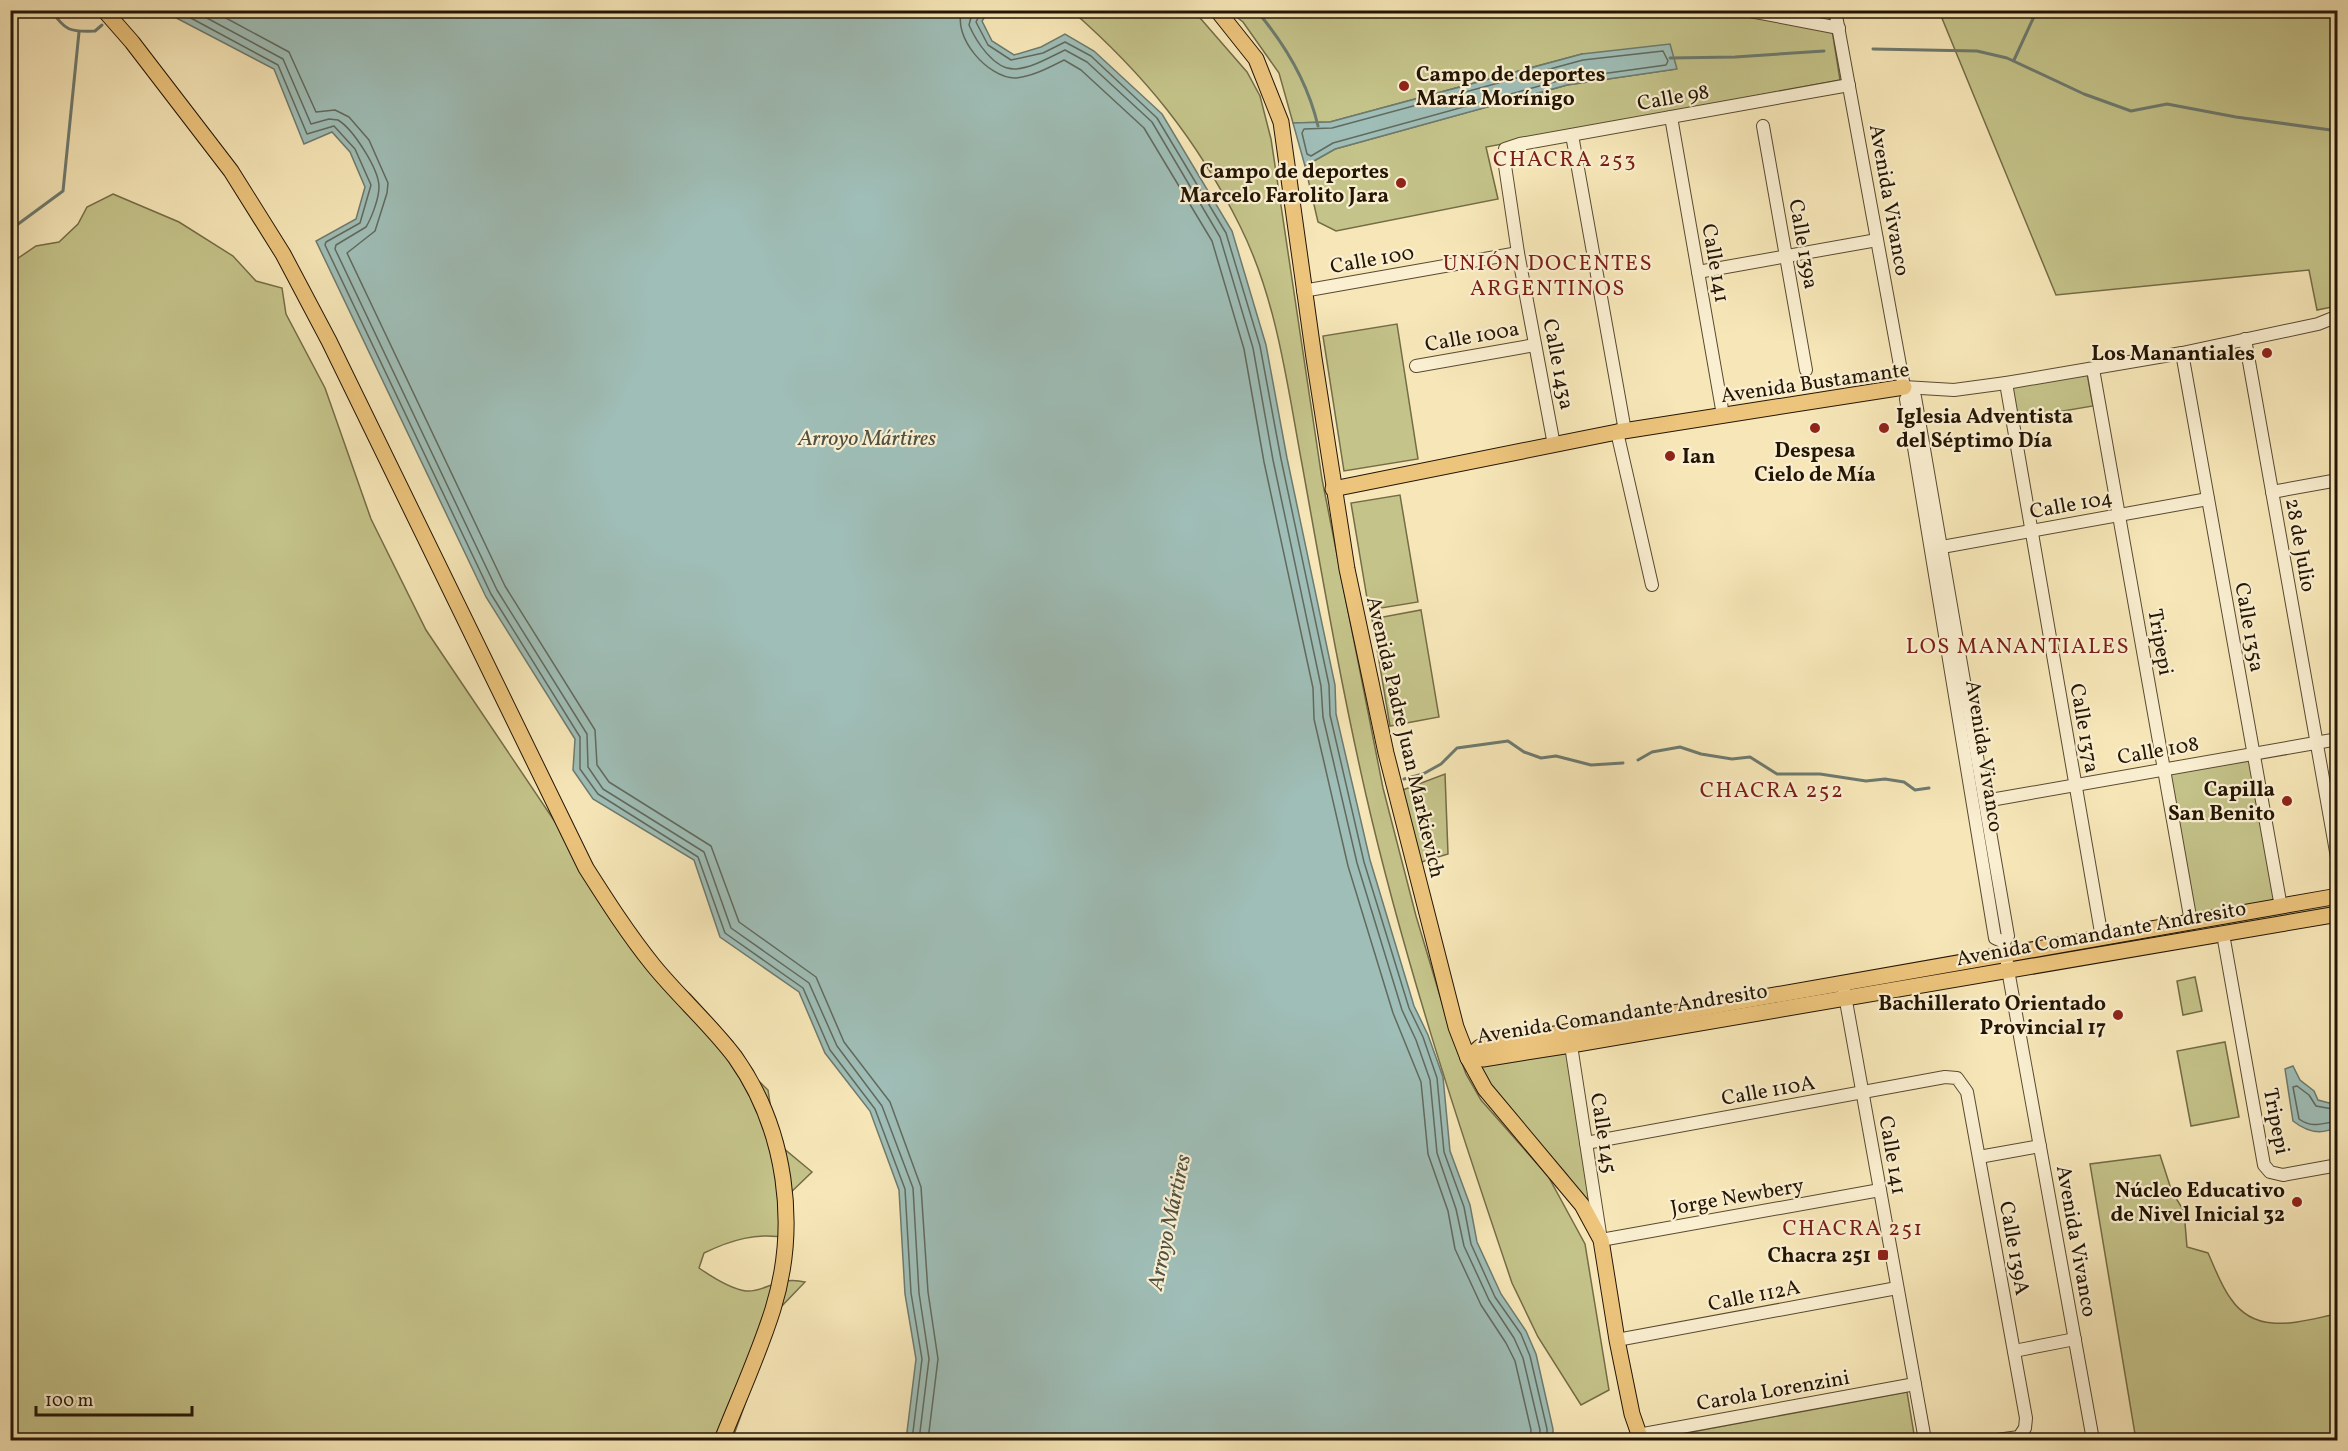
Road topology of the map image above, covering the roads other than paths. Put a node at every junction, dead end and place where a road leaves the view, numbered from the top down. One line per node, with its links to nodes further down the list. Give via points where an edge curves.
1 (104, 10): 67 (main road, via 218,152 283,254 586,868 654,966 735,1058 759,1098 776,1142 786,1197 787,1238 773,1309)
2 (1217, 10): 15 (main road, Avenida Padre Juan Markievich, via 1256,60 1281,122)
3 (1744, 10): 5 (street)
4 (1835, 10): 5 (street, Avenida Vivanco)
5 (1839, 28): 6 (street, Avenida Vivanco)
6 (1849, 85): 7 (street, Calle 98); 11 (street, Avenida Vivanco)
7 (1671, 117): 9 (street, Calle 98); 14 (street, Calle 141)
8 (1763, 126): 13 (street, Calle 139a)
9 (1572, 135): 10 (street, Calle 98); 26 (street)
10 (1505, 149): 12 (street, Calle 143a)
11 (1877, 240): 13 (street); 24 (street, Avenida Vivanco)
12 (1518, 253): 15 (street, Calle 100); 18 (street, Calle 143a)
13 (1786, 256): 14 (street); 22 (street, Calle 139a)
14 (1698, 272): 25 (street, Calle 141)
15 (1304, 291): 29 (main road, Avenida Padre Juan Markievich)
16 (2337, 316): 17 (street, Avenida Bustamante, via 2318,324)
17 (2245, 339): 19 (street, Avenida Bustamante); 30 (street, 28 de Julio)
18 (1535, 345): 20 (street, Calle 100a); 27 (street, Calle 143a)
19 (2182, 353): 21 (street, Avenida Bustamante); 31 (street, Calle 135a)
20 (1416, 366)
21 (2093, 369): 23 (street, Avenida Bustamante); 32 (street, Tripepi)
22 (1806, 370)
23 (2006, 383): 24 (street, Avenida Bustamante); 33 (street, Calle 137a)
24 (1907, 391): 25 (main road, Avenida Bustamante); 34 (street, Avenida Vivanco, via 1915,397); 49 (street, Avenida Vivanco, via 1995,938)
25 (1724, 415): 26 (main road, Avenida Bustamante)
26 (1621, 432): 27 (main road, Avenida Bustamante); 35 (street)
27 (1554, 445): 29 (main road, Avenida Bustamante)
28 (2337, 480): 30 (street)
29 (1333, 489): 52 (main road, Avenida Padre Juan Markievich, via 1386,753 1453,1016)
30 (2272, 492): 37 (street, 28 de Julio)
31 (2208, 500): 32 (street, Calle 104); 38 (street, Calle 135a)
32 (2119, 515): 33 (street, Calle 104); 39 (street, Tripepi)
33 (2032, 531): 34 (street, Calle 104); 40 (street, Calle 137a)
34 (1941, 547): 41 (street, Avenida Vivanco)
35 (1652, 585)
36 (2337, 739): 37 (street, Calle 108)
37 (2316, 743): 38 (street, Calle 108); 42 (street, 28 de Julio)
38 (2253, 753): 39 (street, Calle 108); 44 (street, Calle 135a)
39 (2164, 769): 40 (street, Calle 108); 46 (street, Tripepi)
40 (2075, 784): 41 (street, Calle 108); 48 (street, Calle 137a)
41 (1985, 801): 49 (street, Avenida Vivanco, via 2008,936)
42 (2337, 863)
43 (2337, 896): 44 (main road, Avenida Comandante Andresito)
44 (2280, 907): 46 (main road, Avenida Comandante Andresito)
45 (2337, 914): 47 (main road, Avenida Comandante Andresito)
46 (2191, 922): 48 (main road, Avenida Comandante Andresito)
47 (2223, 934): 49 (main road, Avenida Comandante Andresito); 58 (street, Tripepi, via 2265,1165 2270,1172 2283,1175)
48 (2102, 938): 49 (main road, Avenida Comandante Andresito)
49 (2006, 956): 50 (main road, Avenida Comandante Andresito); 56 (street, Avenida Vivanco)
50 (1844, 991): 51 (main road, Avenida Comandante Andresito); 54 (street, Calle 141)
51 (1570, 1038): 52 (main road, Avenida Comandante Andresito, via 1483,1059); 55 (street, Calle 145)
52 (1468, 1058): 60 (main road, Avenida Padre Juan Markievich, via 1485,1089 1582,1205)
53 (1957, 1078): 54 (street, Calle 110A); 57 (street, Calle 139A, via 1967,1092)
54 (1862, 1093): 55 (street, Calle 110A); 59 (street, Calle 141)
55 (1586, 1143): 60 (street, Calle 145)
56 (2040, 1146): 57 (street); 63 (street, Avenida Vivanco)
57 (1979, 1157): 64 (street, Calle 139A)
58 (2337, 1165)
59 (1880, 1190): 60 (street, Jorge Newbery); 61 (street, Calle 141)
60 (1601, 1240): 62 (main road, Avenida Padre Juan Markievich)
61 (1898, 1288): 62 (street, Calle 112A); 65 (street, Calle 141)
62 (1617, 1340): 66 (main road, Avenida Padre Juan Markievich)
63 (2075, 1340): 64 (street); 70 (street, Avenida Vivanco)
64 (2014, 1351): 69 (street, Calle 139A, via 2025,1428 2019,1437)
65 (1915, 1384): 66 (street, Carola Lorenzini); 68 (street, Calle 141)
66 (1640, 1438)
67 (722, 1440)
68 (1925, 1440)
69 (1997, 1440)
70 (2093, 1440)

